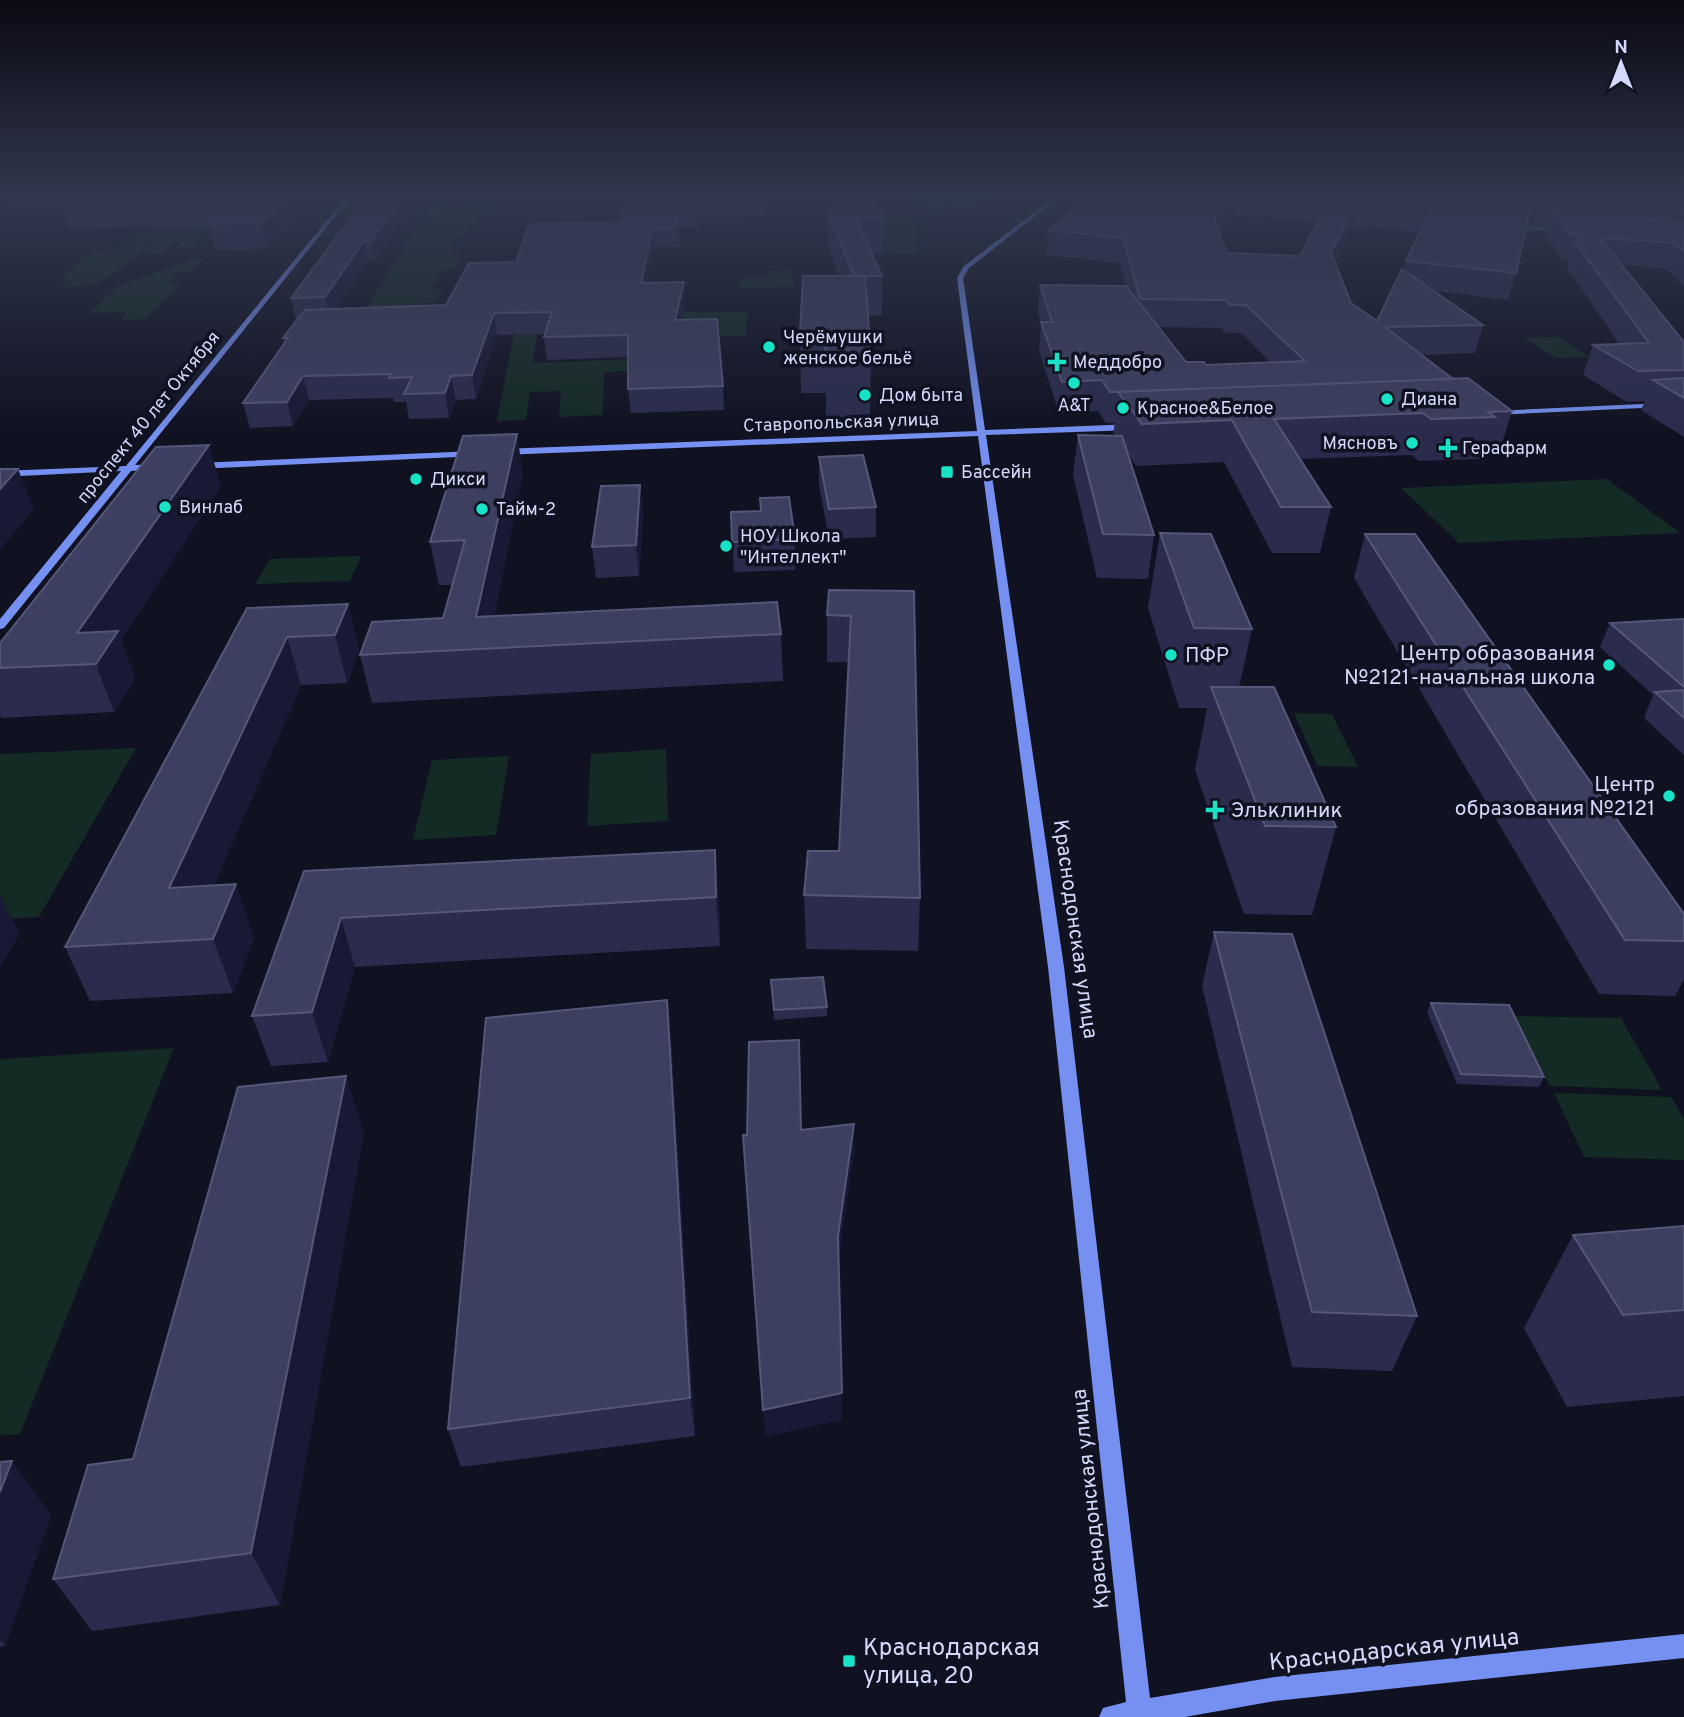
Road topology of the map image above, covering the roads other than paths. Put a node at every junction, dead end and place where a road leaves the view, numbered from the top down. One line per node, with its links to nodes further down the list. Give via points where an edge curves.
1 (284, 277): 9 (main road, проспект 40 лет Октября)
2 (961, 277): 6 (main road, Краснодонская улица)
3 (1684, 404): 4 (main road)
4 (1484, 413)
5 (1150, 426): 6 (main road, Ставропольская улица)
6 (981, 432): 8 (main road, Ставропольская улица); 13 (main road, Краснодонская улица, via 1059,994)
7 (165, 467): 9 (main road)
8 (179, 467)
9 (129, 469): 10 (main road); 11 (main road, проспект 40 лет Октября)
10 (0, 474)
11 (0, 626)
12 (1684, 1646): 13 (main road, Краснодарская улица, via 1275,1689)
13 (1140, 1715): 14 (main road, Краснодарская улица)
14 (1112, 1717)

